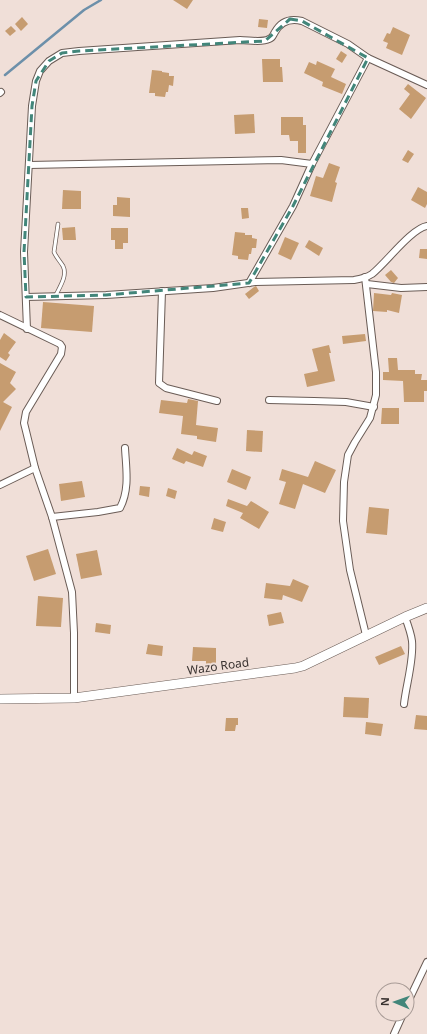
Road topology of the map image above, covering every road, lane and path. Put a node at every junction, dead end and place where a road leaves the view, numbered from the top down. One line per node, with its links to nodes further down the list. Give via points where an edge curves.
1 (368, 58): 2 (street); 3 (street); 4 (street, via 348,44 302,21 290,19 281,24 266,41 240,40 62,53 49,61 40,71 36,81)
2 (427, 85)
3 (312, 164): 4 (street, via 281,160); 8 (street, via 293,206)
4 (29, 165): 11 (street, via 24,252)
5 (58, 224): 12 (lane, via 54,252 64,271)
6 (427, 226): 7 (street, via 398,247)
7 (366, 281): 8 (street); 9 (street, via 402,288); 17 (street, via 376,372)
8 (249, 283): 10 (street)
9 (427, 287)
10 (162, 291): 12 (street); 16 (street, via 159,383 166,388)
11 (26, 297): 12 (street); 14 (street)
12 (55, 297)
13 (0, 315): 14 (street)
14 (27, 329): 19 (street, via 60,344 63,350 26,412 24,423)
15 (269, 400): 17 (street, via 346,402)
16 (216, 401)
17 (374, 407): 24 (street, via 348,455 344,490 343,521 350,570)
18 (125, 448): 21 (street, via 127,487 120,508)
19 (35, 468): 20 (street); 21 (street)
20 (0, 485)
21 (52, 517): 25 (street, via 72,592)
22 (427, 608): 23 (main road, Wazo Road)
23 (405, 617): 24 (main road, Wazo Road); 27 (street, via 412,646)
24 (366, 635): 25 (main road, Wazo Road, via 295,668)
25 (74, 698): 26 (main road, Wazo Road)
26 (0, 699)
27 (404, 704)
28 (427, 962): 29 (street)
29 (415, 987)
30 (399, 1022): 31 (street)
31 (394, 1034)

